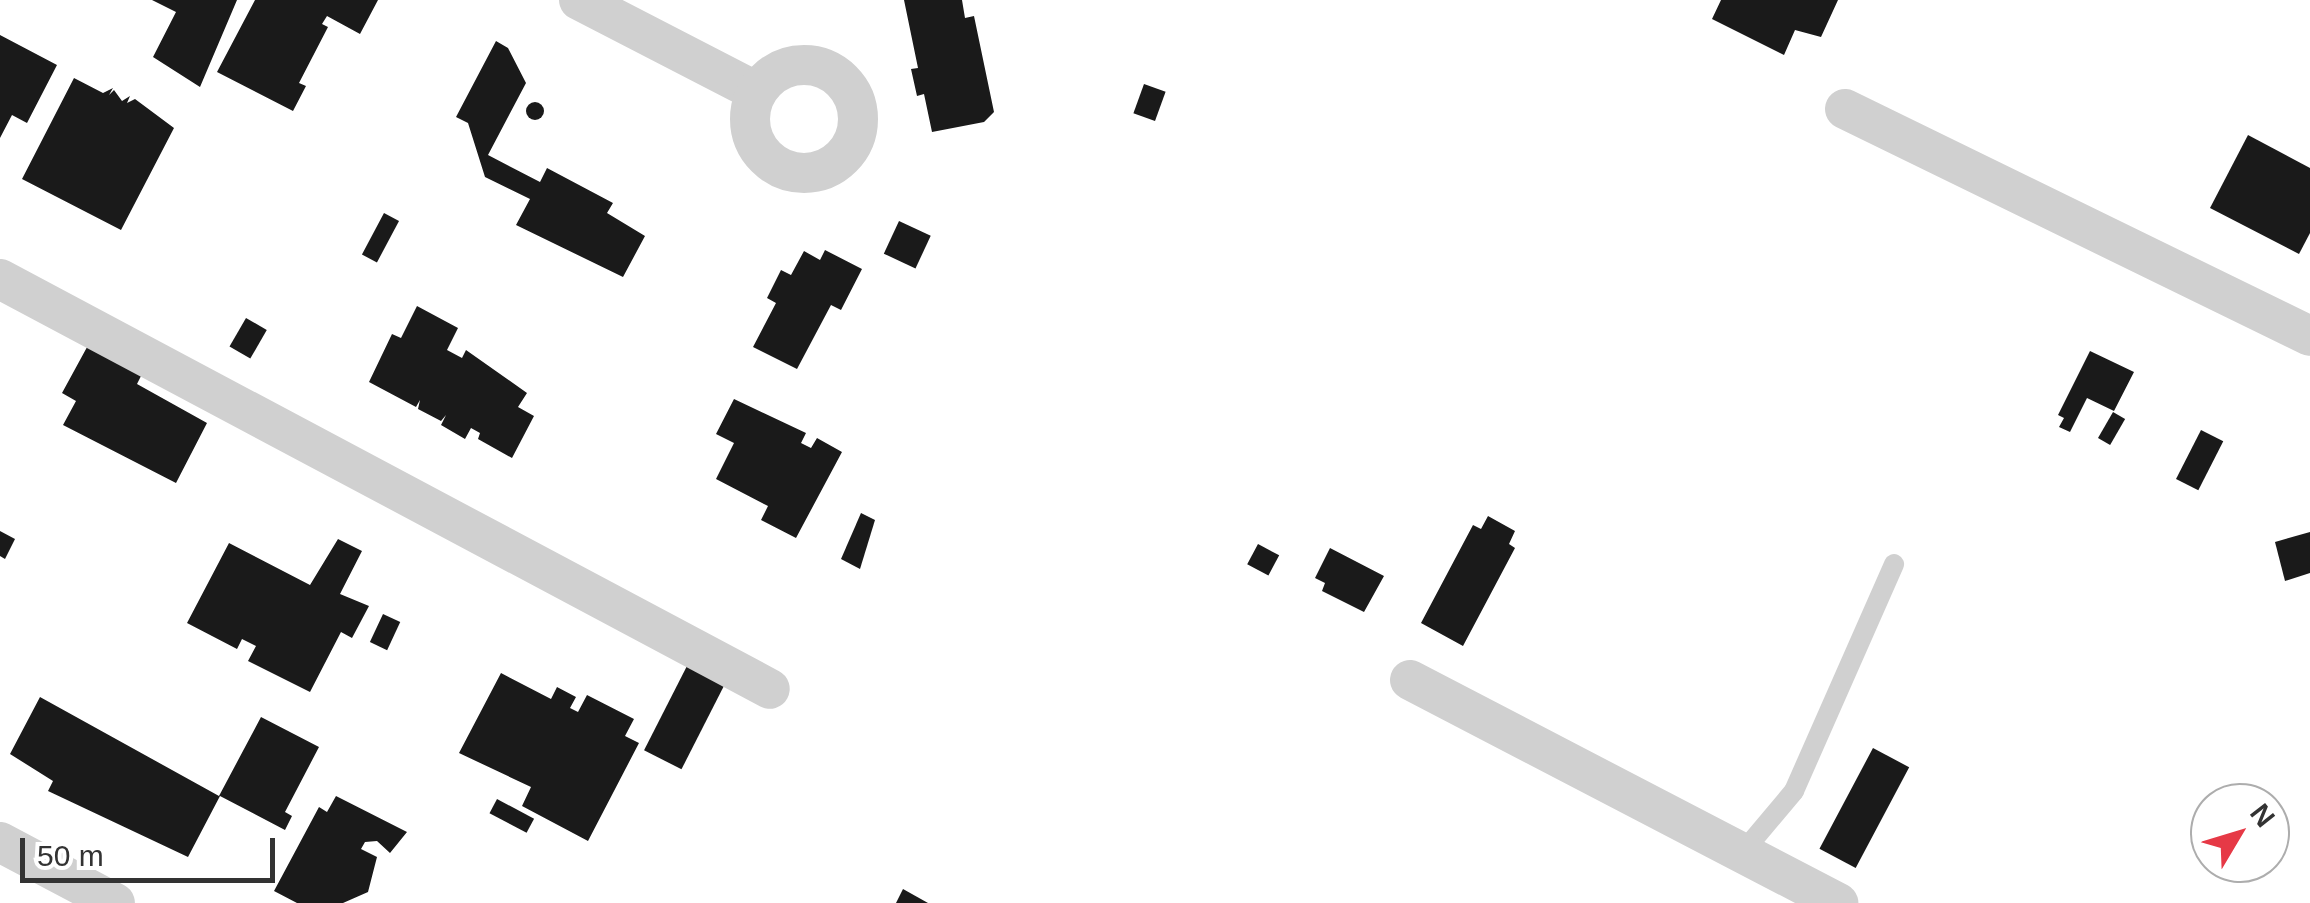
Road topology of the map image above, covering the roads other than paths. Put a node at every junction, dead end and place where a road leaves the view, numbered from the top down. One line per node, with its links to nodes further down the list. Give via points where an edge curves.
1 (578, 0): 2 (street)
2 (757, 92)
3 (1845, 108): 5 (street)
4 (0, 279): 8 (street)
5 (2310, 336)
6 (1894, 564): 10 (lane, via 1794,791)
7 (1410, 680): 10 (street)
8 (770, 689)
9 (0, 842): 11 (street)
10 (1742, 853): 12 (street)
11 (116, 903)
12 (1838, 903)

